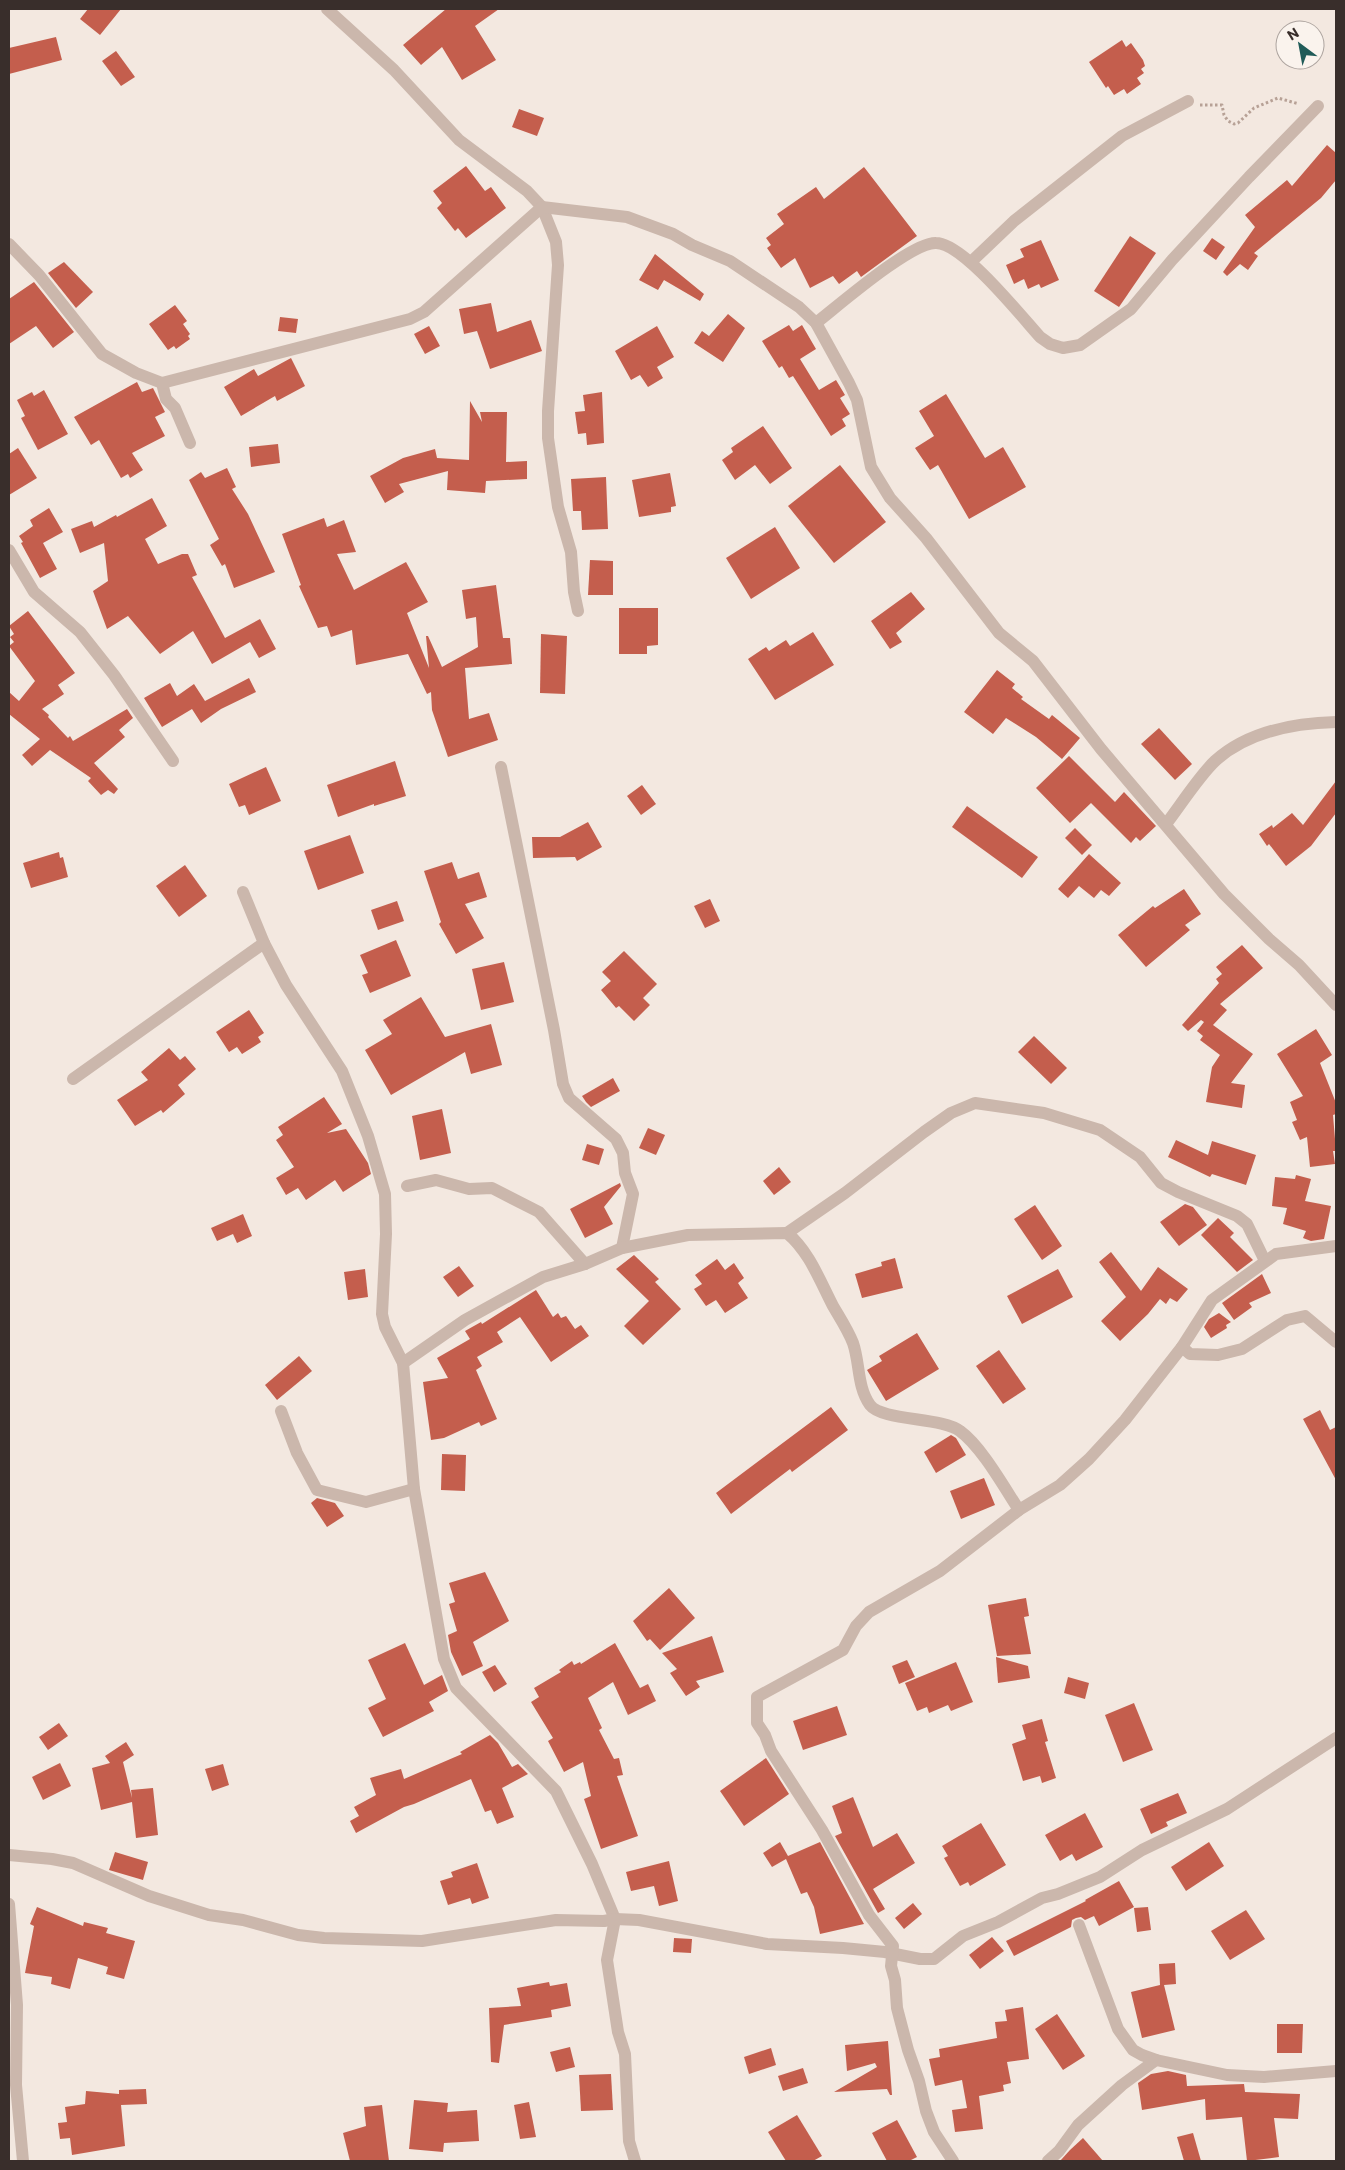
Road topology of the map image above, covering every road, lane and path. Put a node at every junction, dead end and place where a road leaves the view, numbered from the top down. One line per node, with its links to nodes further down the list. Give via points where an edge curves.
1 (327, 9): 4 (street, via 394,70 459,140 527,191)
2 (1188, 101): 3 (path, via 1205,106 1222,105 1224,115 1234,124 1254,108 1278,98 1304,106); 6 (street, via 1122,136 1014,221)
3 (1318, 106): 6 (street, via 1172,260 1131,309 1080,345 1063,348 1040,337)
4 (542, 207): 7 (street, via 619,215 673,234 730,262 778,292); 8 (street, via 424,312 410,319); 11 (street, via 556,242 558,265 548,438 558,507 571,552)
5 (9, 244): 8 (street, via 39,274 102,354)
6 (971, 262): 7 (street, via 936,242 919,247)
7 (816, 323): 15 (street, via 857,400 871,466 890,498 926,538 999,632 1033,662 1101,749)
8 (162, 383): 9 (street, via 166,399 175,408)
9 (190, 443)
10 (9, 550): 13 (street, via 34,592 80,632 114,675)
11 (578, 611)
12 (1336, 722): 15 (street, via 1293,726 1232,748 1214,762)
13 (173, 761)
14 (502, 767): 23 (street, via 563,1084 569,1098 616,1139 633,1194)
15 (1166, 824): 18 (street, via 1224,894)
16 (243, 892): 17 (street)
17 (264, 943): 19 (street); 28 (street, via 286,985 342,1071 368,1136 385,1194 382,1314)
18 (1336, 1005)
19 (73, 1079)
20 (407, 1186): 25 (street, via 436,1180 469,1190 492,1188 539,1212)
21 (787, 1233): 23 (street, via 688,1235); 24 (street, via 951,1113 975,1103 1044,1113 1100,1130 1140,1157 1162,1183 1238,1216 1247,1224); 31 (street, via 807,1256 853,1344 864,1394 872,1407 959,1430 973,1444)
22 (1336, 1246): 24 (street, via 1276,1254)
23 (622, 1248): 25 (street)
24 (1265, 1261): 27 (street, via 1212,1300)
25 (584, 1264): 28 (street, via 543,1277 465,1320)
26 (1336, 1342): 27 (street, via 1305,1316 1287,1320 1242,1349 1218,1355 1190,1354)
27 (1182, 1347): 31 (street, via 1089,1460 1060,1485)
28 (403, 1363): 30 (street)
29 (281, 1411): 30 (street, via 297,1453 317,1490 366,1502)
30 (414, 1489): 35 (street, via 444,1659 456,1688 556,1791)
31 (1019, 1510): 37 (street, via 940,1571 869,1612 856,1626 844,1650 757,1697 757,1723 771,1752 822,1830 869,1915 893,1946)
32 (1336, 1738): 37 (street, via 1227,1809 1142,1850 1100,1877 1028,1904 998,1922 963,1936 934,1959)
33 (9, 1855): 35 (street, via 73,1863 149,1896 209,1915 324,1938 422,1941 556,1920)
34 (9, 1904): 40 (street, via 17,2005 16,2084)
35 (615, 1919): 37 (street, via 639,1920 767,1944); 41 (street, via 607,1960 618,2032 625,2054 629,2141)
36 (1079, 1925): 38 (street, via 1118,2029 1134,2050)
37 (893, 1954): 42 (street, via 891,1966 897,2008 908,2050 934,2132)
38 (1156, 2060): 39 (street, via 1227,2075 1264,2077); 43 (street, via 1078,2125)
39 (1336, 2071)
40 (23, 2161)
41 (635, 2161)
42 (952, 2161)
43 (1048, 2161)

